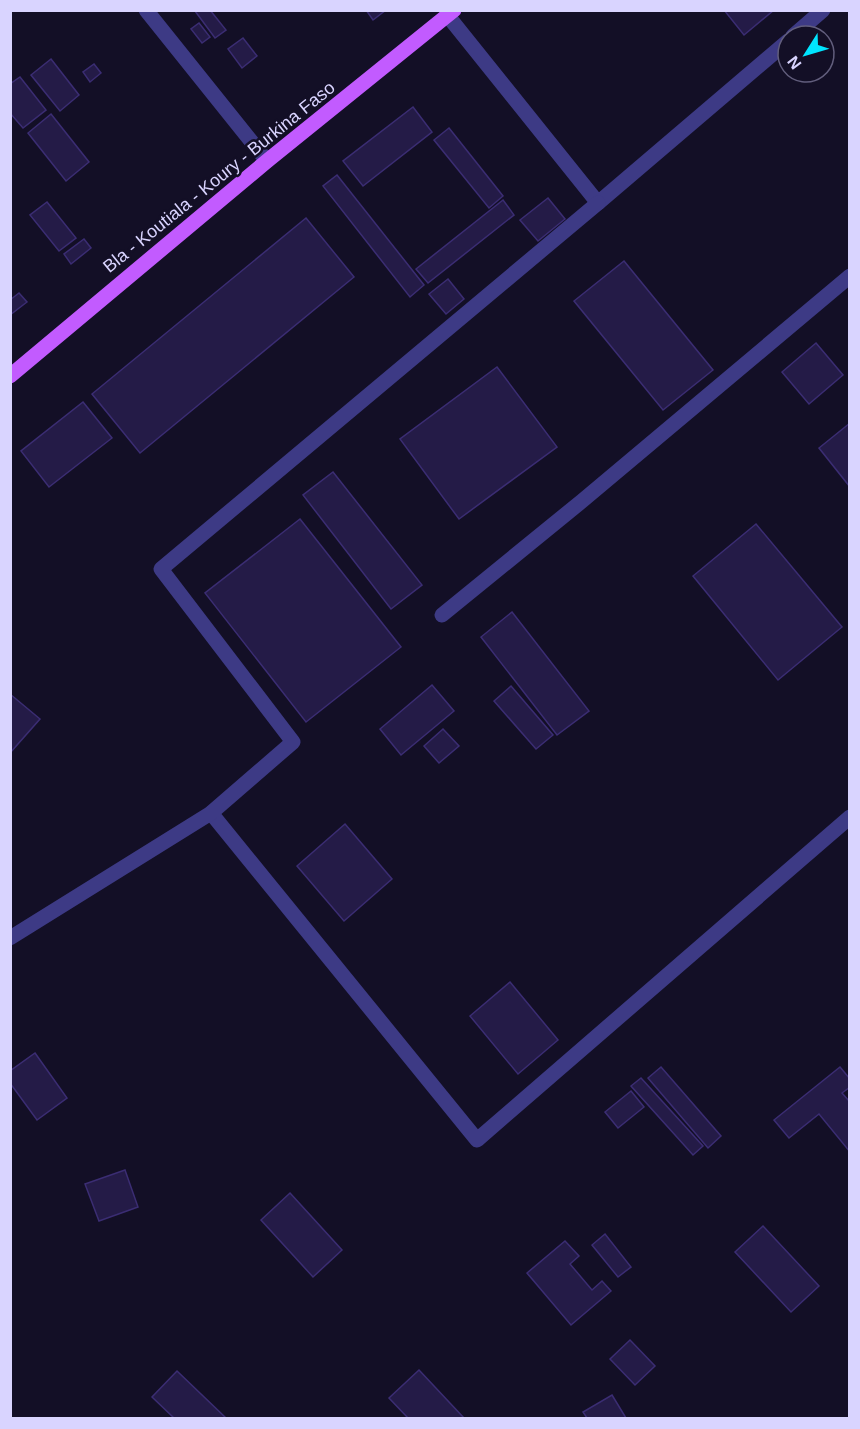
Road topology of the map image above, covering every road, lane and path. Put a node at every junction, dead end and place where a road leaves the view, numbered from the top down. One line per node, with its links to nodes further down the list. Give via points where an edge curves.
1 (146, 10): 6 (street)
2 (823, 10): 4 (street)
3 (451, 13): 6 (main road, Bla - Koutiala - Koury - Burkina Faso); 7 (street)
4 (807, 24)
5 (776, 50): 7 (street)
6 (267, 161): 9 (main road, Bla - Koutiala - Koury - Burkina Faso)
7 (598, 204): 11 (street, via 161,569 293,742)
8 (849, 276): 10 (street)
9 (10, 376)
10 (442, 615)
11 (211, 813): 12 (street, via 477,1140); 13 (street)
12 (849, 817)
13 (10, 938)

